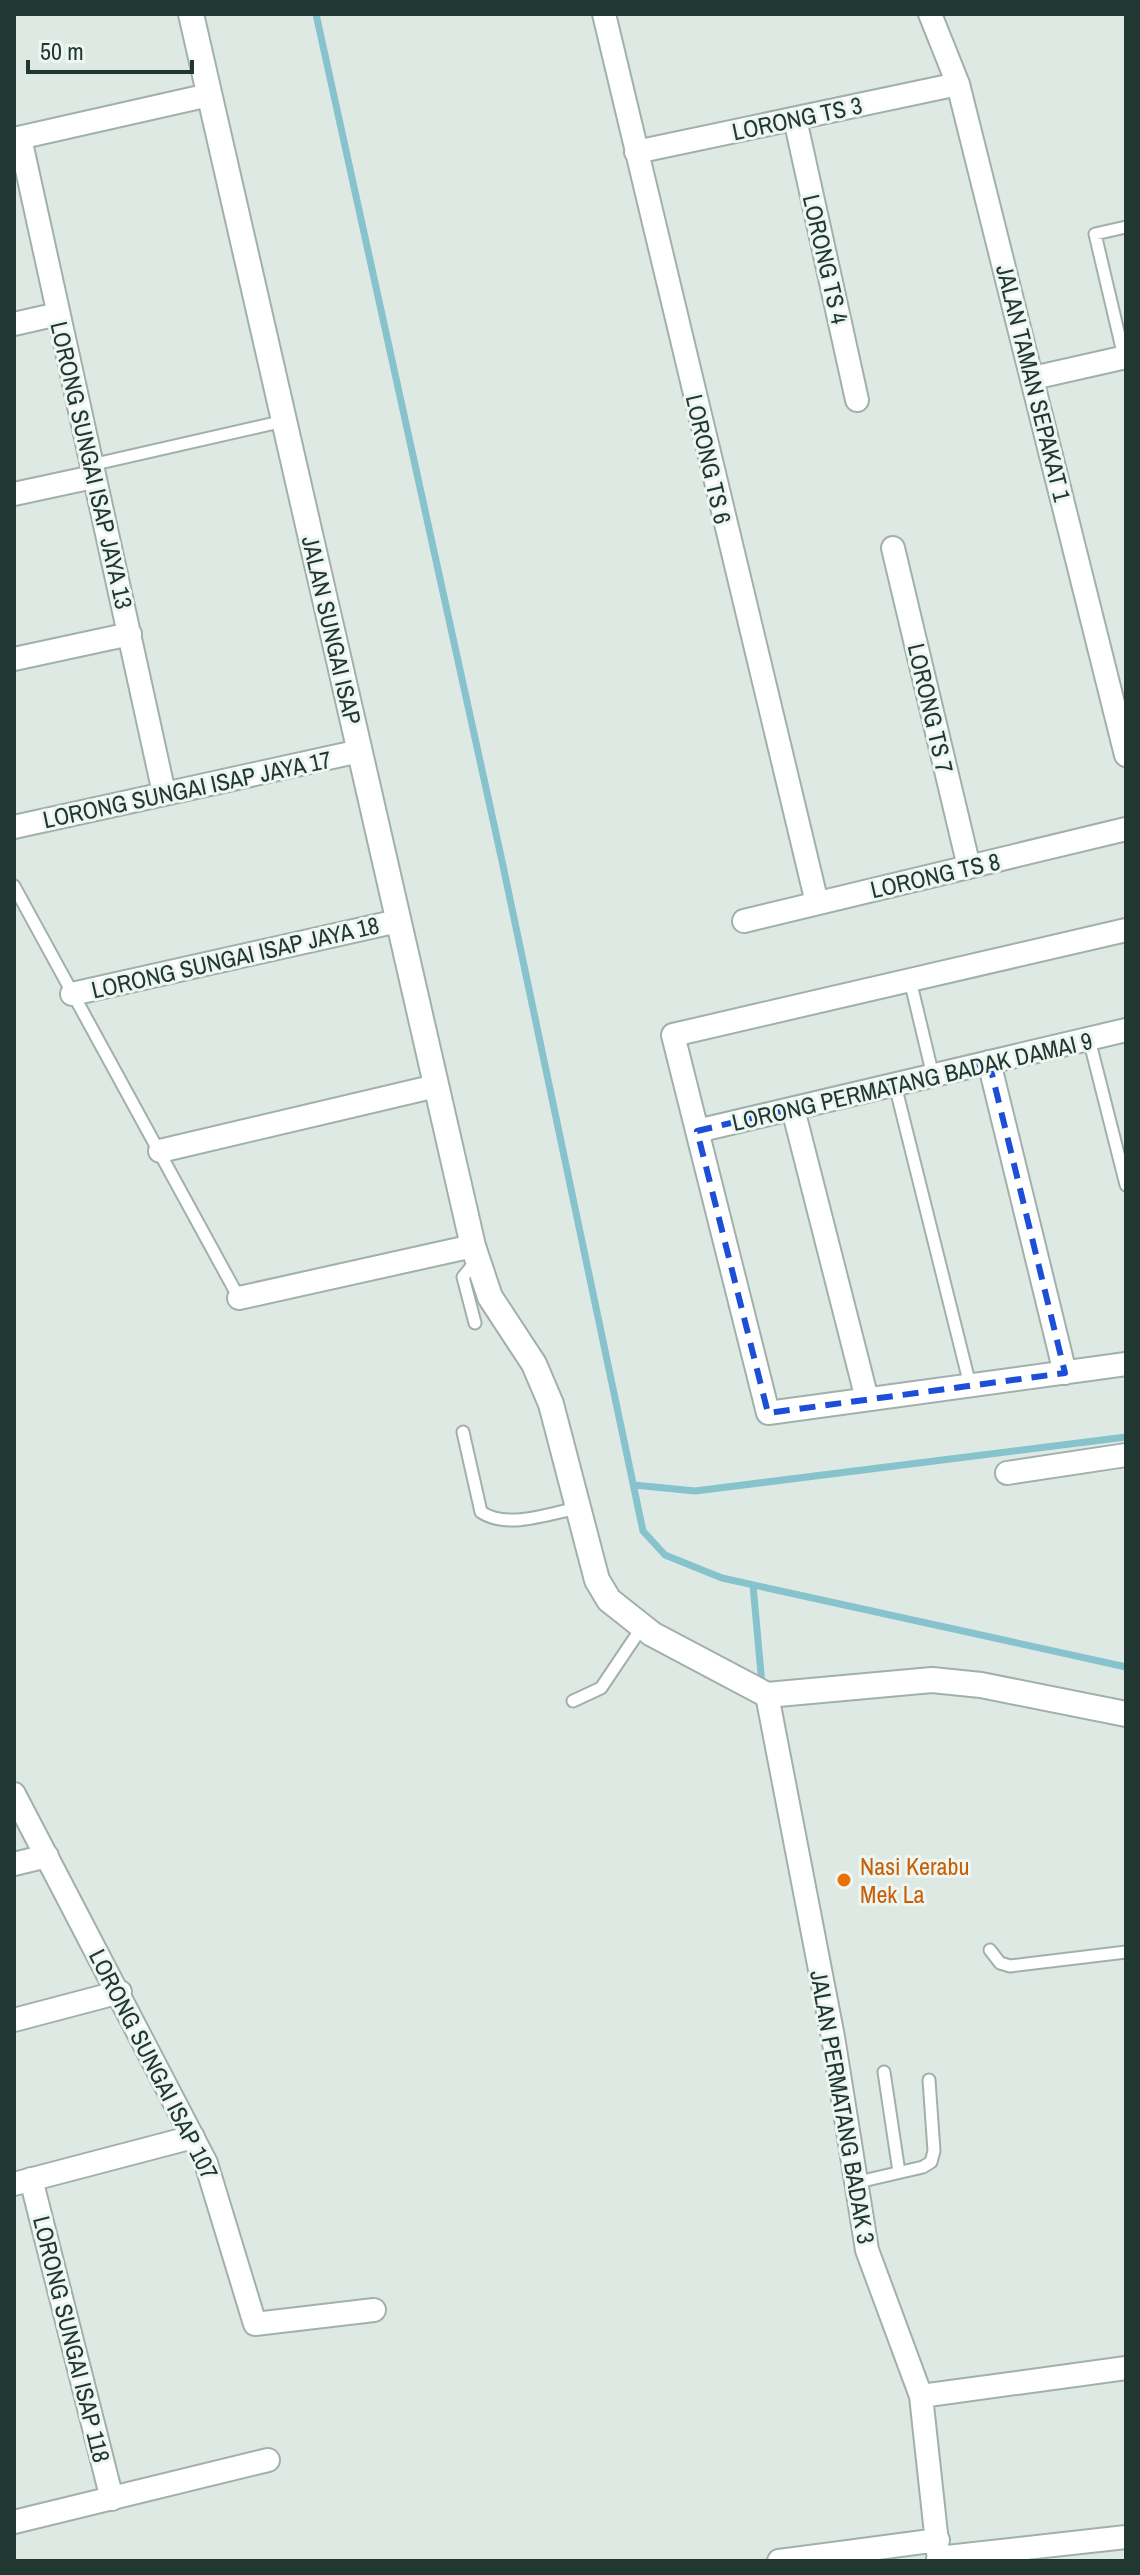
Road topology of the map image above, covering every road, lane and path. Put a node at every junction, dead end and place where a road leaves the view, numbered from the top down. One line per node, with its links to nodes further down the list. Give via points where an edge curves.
1 (191, 14): 5 (street, JALAN SUNGAI ISAP)
2 (604, 14): 8 (street, LORONG TS 6)
3 (930, 14): 4 (street, JALAN TAMAN SEPAKAT 1)
4 (958, 84): 6 (street, LORONG TS 3); 13 (street, JALAN TAMAN SEPAKAT 1)
5 (209, 95): 7 (street); 15 (street, JALAN SUNGAI ISAP)
6 (795, 119): 8 (street, LORONG TS 3); 14 (street, LORONG TS 4)
7 (17, 138): 10 (street, LORONG SUNGAI ISAP JAYA 13)
8 (636, 152): 28 (street, LORONG TS 6)
9 (1126, 227): 12 (lane, via 1095,234)
10 (58, 314): 11 (street); 16 (street, LORONG SUNGAI ISAP JAYA 13)
11 (14, 324)
12 (1125, 360): 13 (street)
13 (1033, 378): 22 (street, JALAN TAMAN SEPAKAT 1)
14 (857, 400)
15 (284, 421): 16 (lane); 21 (street, JALAN SUNGAI ISAP)
16 (92, 471): 17 (street); 19 (street, LORONG SUNGAI ISAP JAYA 13)
17 (14, 494)
18 (893, 548): 26 (street, LORONG TS 7)
19 (130, 634): 20 (street); 23 (street, LORONG SUNGAI ISAP JAYA 13)
20 (14, 659)
21 (360, 751): 23 (street, LORONG SUNGAI ISAP JAYA 17); 29 (street, JALAN SUNGAI ISAP)
22 (1126, 755)
23 (164, 793): 24 (street, LORONG SUNGAI ISAP JAYA 17)
24 (14, 827)
25 (1126, 829): 26 (street, LORONG TS 8)
26 (969, 867): 28 (street, LORONG TS 8)
27 (14, 886): 33 (lane)
28 (817, 903): 30 (street, LORONG TS 8)
29 (398, 921): 33 (street, LORONG SUNGAI ISAP JAYA 18); 39 (street, JALAN SUNGAI ISAP)
30 (744, 921)
31 (1126, 930): 32 (street)
32 (910, 980): 37 (lane); 41 (street, via 673,1035)
33 (72, 994): 42 (lane)
34 (1126, 1030): 35 (street, LORONG PERMATANG BADAK DAMAI 9)
35 (1089, 1039): 36 (street, LORONG PERMATANG BADAK DAMAI 9); 43 (lane)
36 (989, 1062): 37 (street, LORONG PERMATANG BADAK DAMAI 9); 48 (street)
37 (933, 1076): 38 (street, LORONG PERMATANG BADAK DAMAI 9)
38 (895, 1085): 40 (street, LORONG PERMATANG BADAK DAMAI 9); 49 (lane)
39 (436, 1086): 42 (street); 44 (street, JALAN SUNGAI ISAP)
40 (793, 1109): 41 (street, LORONG PERMATANG BADAK DAMAI 9); 50 (street)
41 (697, 1131): 50 (street, via 768,1413)
42 (160, 1151): 45 (lane)
43 (1126, 1185)
44 (475, 1253): 45 (street); 46 (lane, via 463,1277); 54 (street, JALAN SUNGAI ISAP, via 490,1297 534,1364 551,1404)
45 (239, 1298)
46 (475, 1323)
47 (1126, 1364): 48 (street)
48 (1065, 1373): 49 (street)
49 (970, 1385): 50 (street)
50 (867, 1399)
51 (463, 1432): 54 (lane, via 481,1512 506,1521)
52 (1126, 1455): 53 (street)
53 (1007, 1473)
54 (579, 1508): 55 (street, JALAN SUNGAI ISAP, via 597,1580 609,1600)
55 (642, 1627): 56 (street, JALAN SUNGAI ISAP); 57 (lane, via 601,1688)
56 (767, 1695): 58 (street, via 932,1680); 71 (street, JALAN PERMATANG BADAK 3, via 833,2037)
57 (573, 1701)
58 (1126, 1714)
59 (14, 1794): 60 (street, LORONG SUNGAI ISAP 107)
60 (47, 1856): 61 (street); 64 (street, LORONG SUNGAI ISAP 107)
61 (14, 1864)
62 (990, 1950): 63 (lane, via 1010,1966)
63 (1126, 1952)
64 (120, 1992): 65 (street); 68 (street, LORONG SUNGAI ISAP 107)
65 (14, 2020)
66 (884, 2072): 69 (lane)
67 (929, 2080): 69 (lane, via 931,2162)
68 (193, 2137): 70 (street); 72 (street, LORONG SUNGAI ISAP 107, via 217,2191 255,2324)
69 (899, 2172): 71 (lane)
70 (23, 2181): 76 (street, LORONG SUNGAI ISAP 118)
71 (854, 2183): 74 (street, JALAN PERMATANG BADAK 3, via 867,2250)
72 (374, 2310)
73 (1126, 2368): 74 (street)
74 (921, 2396): 79 (street, JALAN PERMATANG BADAK 3)
75 (268, 2460): 76 (street)
76 (112, 2499): 77 (street)
77 (14, 2522)
78 (1126, 2537): 79 (street)
79 (938, 2553): 80 (street)
80 (779, 2561)

